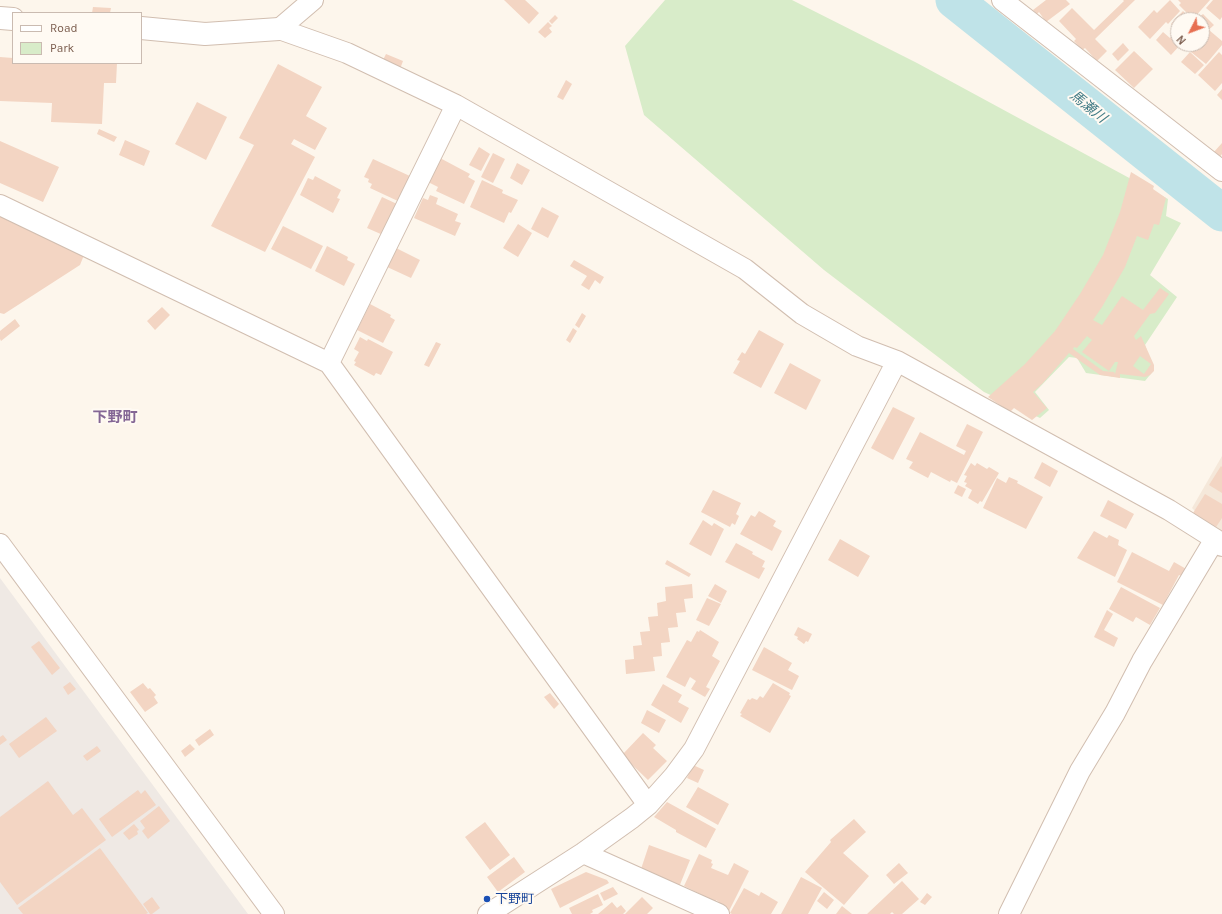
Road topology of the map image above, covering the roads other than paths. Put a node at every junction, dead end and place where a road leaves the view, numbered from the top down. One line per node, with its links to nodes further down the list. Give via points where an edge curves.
1 (313, 0): 6 (street)
2 (1002, 0): 8 (street)
3 (0, 18): 4 (street)
4 (12, 19)
5 (142, 28): 6 (street, via 205,34)
6 (278, 29): 7 (street, via 347,53)
7 (456, 105): 10 (street, via 745,269 802,314 857,346); 11 (street)
8 (1222, 172)
9 (0, 205): 11 (street)
10 (897, 362): 12 (street, via 1169,510); 14 (street, via 694,749)
11 (329, 363): 14 (street)
12 (1219, 543): 19 (street, via 1142,661 1115,713 1080,771)
13 (0, 544): 16 (street)
14 (648, 805): 15 (street)
15 (583, 853): 17 (street); 18 (street)
16 (274, 914)
17 (488, 914)
18 (719, 914)
19 (1009, 914)

